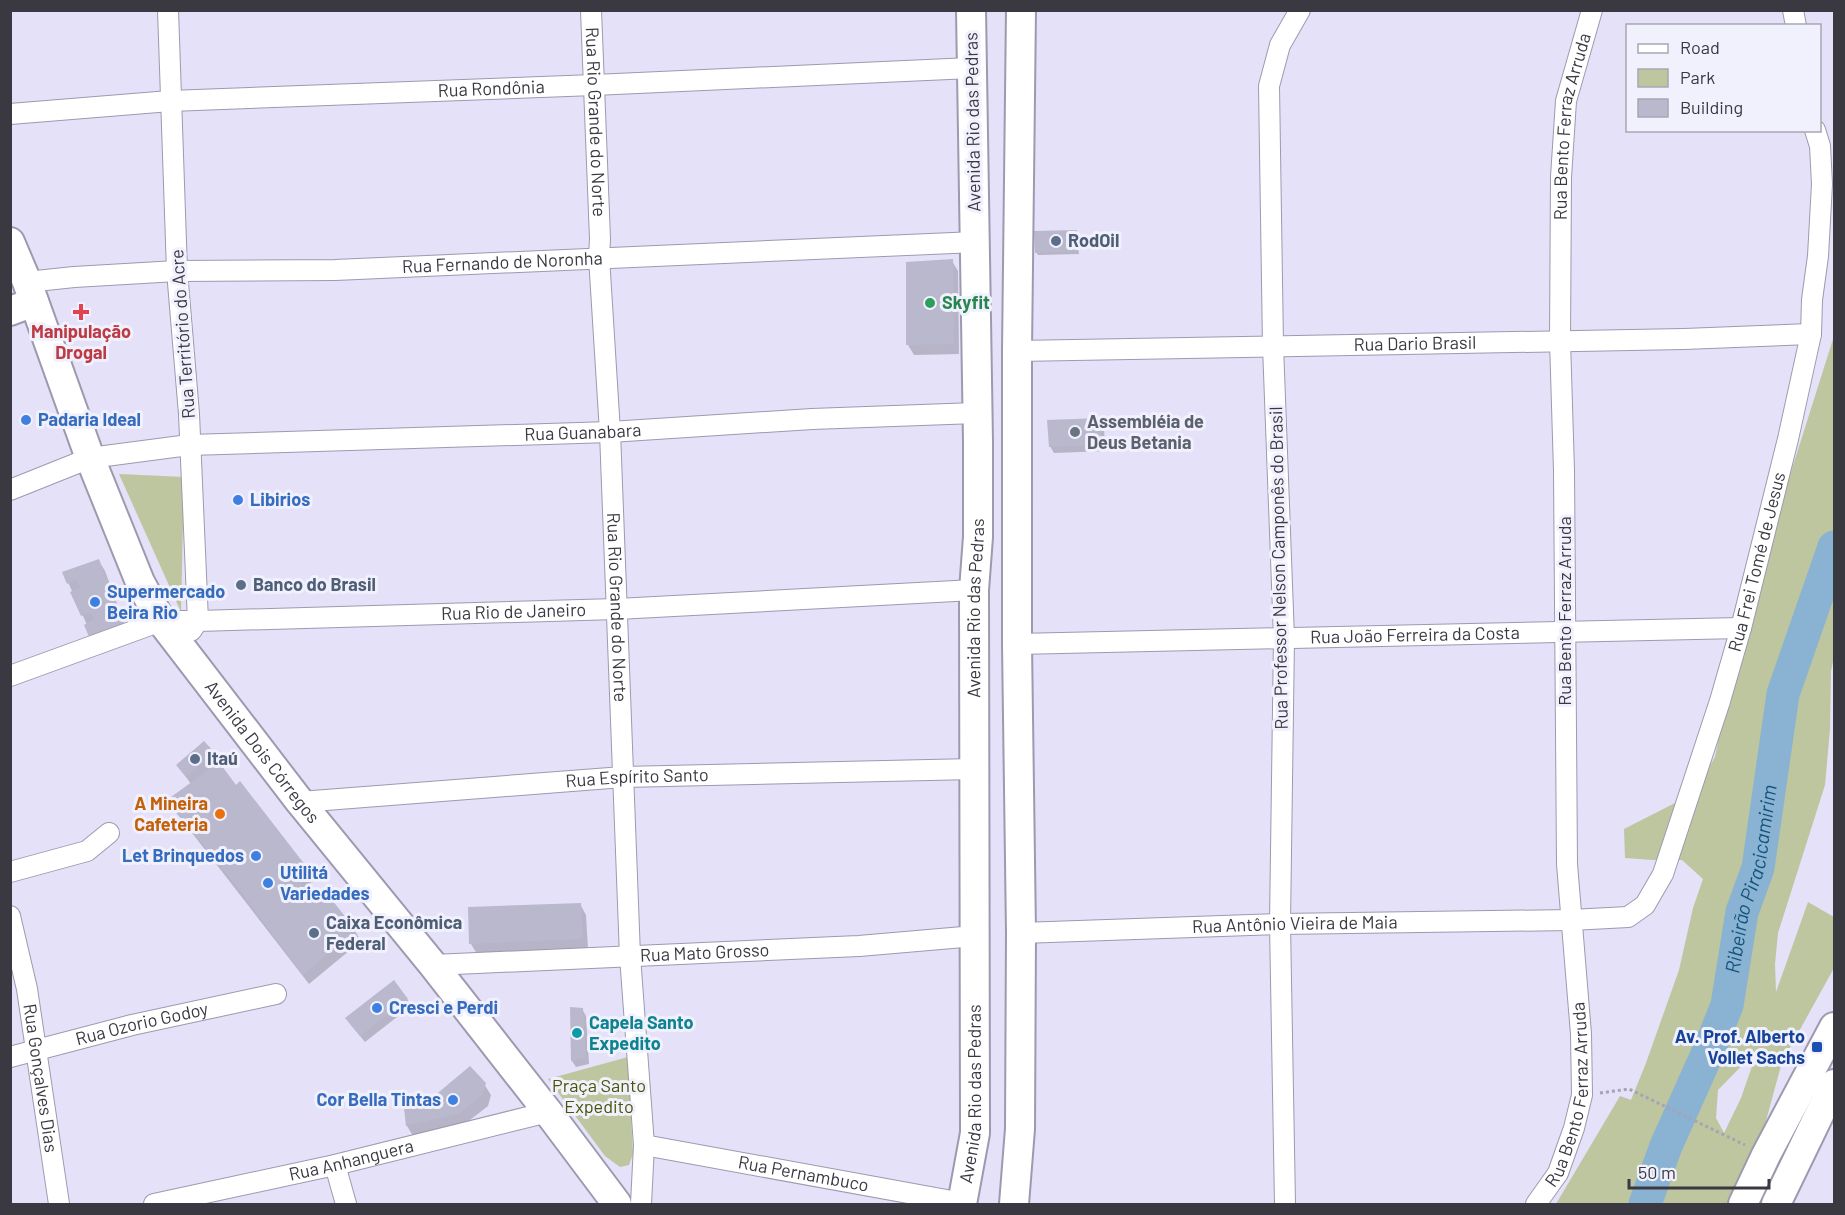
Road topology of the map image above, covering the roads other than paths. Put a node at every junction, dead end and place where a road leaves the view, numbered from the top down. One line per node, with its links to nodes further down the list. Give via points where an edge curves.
1 (168, 10): 9 (street, Rua Território do Acre)
2 (591, 10): 8 (street, Rua Rio Grande do Norte)
3 (971, 10): 7 (main road, Avenida Rio das Pedras)
4 (1021, 10): 20 (main road)
5 (1300, 10): 19 (street, Rua Professor Nelson Camponês do Brasil, via 1280,45 1269,86)
6 (1592, 10): 18 (street, Rua Bento Ferraz Arruda, via 1566,101)
7 (971, 68): 8 (street, Rua Rondônia); 13 (main road, Avenida Rio das Pedras)
8 (594, 85): 9 (street, Rua Rondônia); 14 (street, Rua Rio Grande do Norte)
9 (170, 101): 10 (street, Rua Rondônia); 15 (street, Rua Território do Acre)
10 (10, 114)
11 (1816, 132): 17 (street, Rua Frei Tomé de Jesus, via 1822,184)
12 (10, 242): 16 (main road, Avenida Dois Córregos)
13 (976, 242): 14 (street, Rua Fernando de Noronha); 21 (main road, Avenida Rio das Pedras)
14 (599, 257): 15 (street, Rua Fernando de Noronha, via 336,270); 22 (street, Rua Rio Grande do Norte)
15 (177, 271): 16 (street, Rua Fernando de Noronha, via 74,277); 23 (street, Rua Território do Acre)
16 (21, 295): 24 (main road, Avenida Dois Córregos)
17 (1811, 334): 18 (street, Rua Dario Brasil); 30 (street, Rua Frei Tomé de Jesus)
18 (1560, 340): 19 (street, Rua Dario Brasil); 31 (street, Rua Bento Ferraz Arruda)
19 (1273, 346): 20 (street, Rua Dario Brasil); 32 (street, Rua Professor Nelson Camponês do Brasil)
20 (1017, 351): 33 (main road)
21 (976, 413): 22 (street, Rua Guanabara); 26 (main road, Avenida Rio das Pedras, via 978,537)
22 (610, 432): 23 (street, Rua Guanabara); 27 (street, Rua Rio Grande do Norte)
23 (189, 445): 24 (street, Rua Guanabara); 29 (street, Rua Território do Acre)
24 (90, 458): 25 (street, Rua Guanabara); 28 (main road, Avenida Dois Córregos, via 140,582)
25 (10, 490)
26 (974, 590): 27 (street, Rua Rio de Janeiro); 33 (main road, via 986,580 998,580 1003,586); 36 (main road, Avenida Rio das Pedras)
27 (617, 609): 29 (street, Rua Rio de Janeiro); 37 (street, Rua Rio Grande do Norte)
28 (161, 621): 29 (street); 34 (main road, Avenida Dois Córregos); 35 (street)
29 (198, 621): 34 (street)
30 (1741, 628): 31 (street, Rua João Ferreira da Costa); 42 (street, Rua Frei Tomé de Jesus, via 1663,874 1645,905 1628,917)
31 (1565, 631): 32 (street, Rua João Ferreira da Costa); 42 (street, Rua Bento Ferraz Arruda)
32 (1284, 638): 33 (street, Rua João Ferreira da Costa); 43 (street, Rua Professor Nelson Camponês do Brasil)
33 (1017, 644): 44 (main road)
34 (180, 645): 38 (main road, Avenida Dois Córregos)
35 (10, 676)
36 (974, 768): 37 (street, Rua Espírito Santo); 45 (main road, Avenida Rio das Pedras)
37 (623, 777): 38 (street, Rua Espírito Santo); 46 (street, Rua Rio Grande do Norte)
38 (300, 802): 47 (main road, Avenida Dois Córregos)
39 (109, 833): 40 (street, via 87,851)
40 (10, 872)
41 (10, 916): 50 (street, Rua Gonçalves Dias)
42 (1571, 920): 43 (street, Rua Antônio Vieira de Maia); 64 (street, Rua Bento Ferraz Arruda, via 1582,1095 1558,1173)
43 (1280, 924): 44 (street, Rua Antônio Vieira de Maia); 63 (street, Rua Professor Nelson Camponês do Brasil)
44 (1021, 933): 62 (main road, via 1020,1129)
45 (975, 936): 46 (street, Rua Mato Grosso, via 859,946); 61 (main road, Avenida Rio das Pedras, via 975,1133)
46 (630, 956): 47 (street, Rua Mato Grosso); 54 (street, Rua Rio Grande do Norte)
47 (433, 965): 53 (main road, Avenida Dois Córregos)
48 (276, 994): 50 (street, Rua Ozorio Godoy)
49 (1834, 1027): 65 (main road)
50 (36, 1049): 51 (street, Rua Ozorio Godoy); 56 (street, Rua Gonçalves Dias)
51 (10, 1057)
52 (1834, 1084): 66 (main road)
53 (548, 1112): 55 (street, Rua Anhanguera); 59 (main road, Avenida Dois Córregos)
54 (644, 1145): 60 (street, Rua Rio Grande do Norte); 61 (street, Rua Pernambuco)
55 (335, 1165): 57 (street, Rua Anhanguera); 58 (street)
56 (59, 1204)
57 (154, 1204)
58 (346, 1204)
59 (617, 1204)
60 (642, 1204)
61 (963, 1204)
62 (1014, 1204)
63 (1284, 1204)
64 (1536, 1204)
65 (1743, 1204)
66 (1776, 1204)

